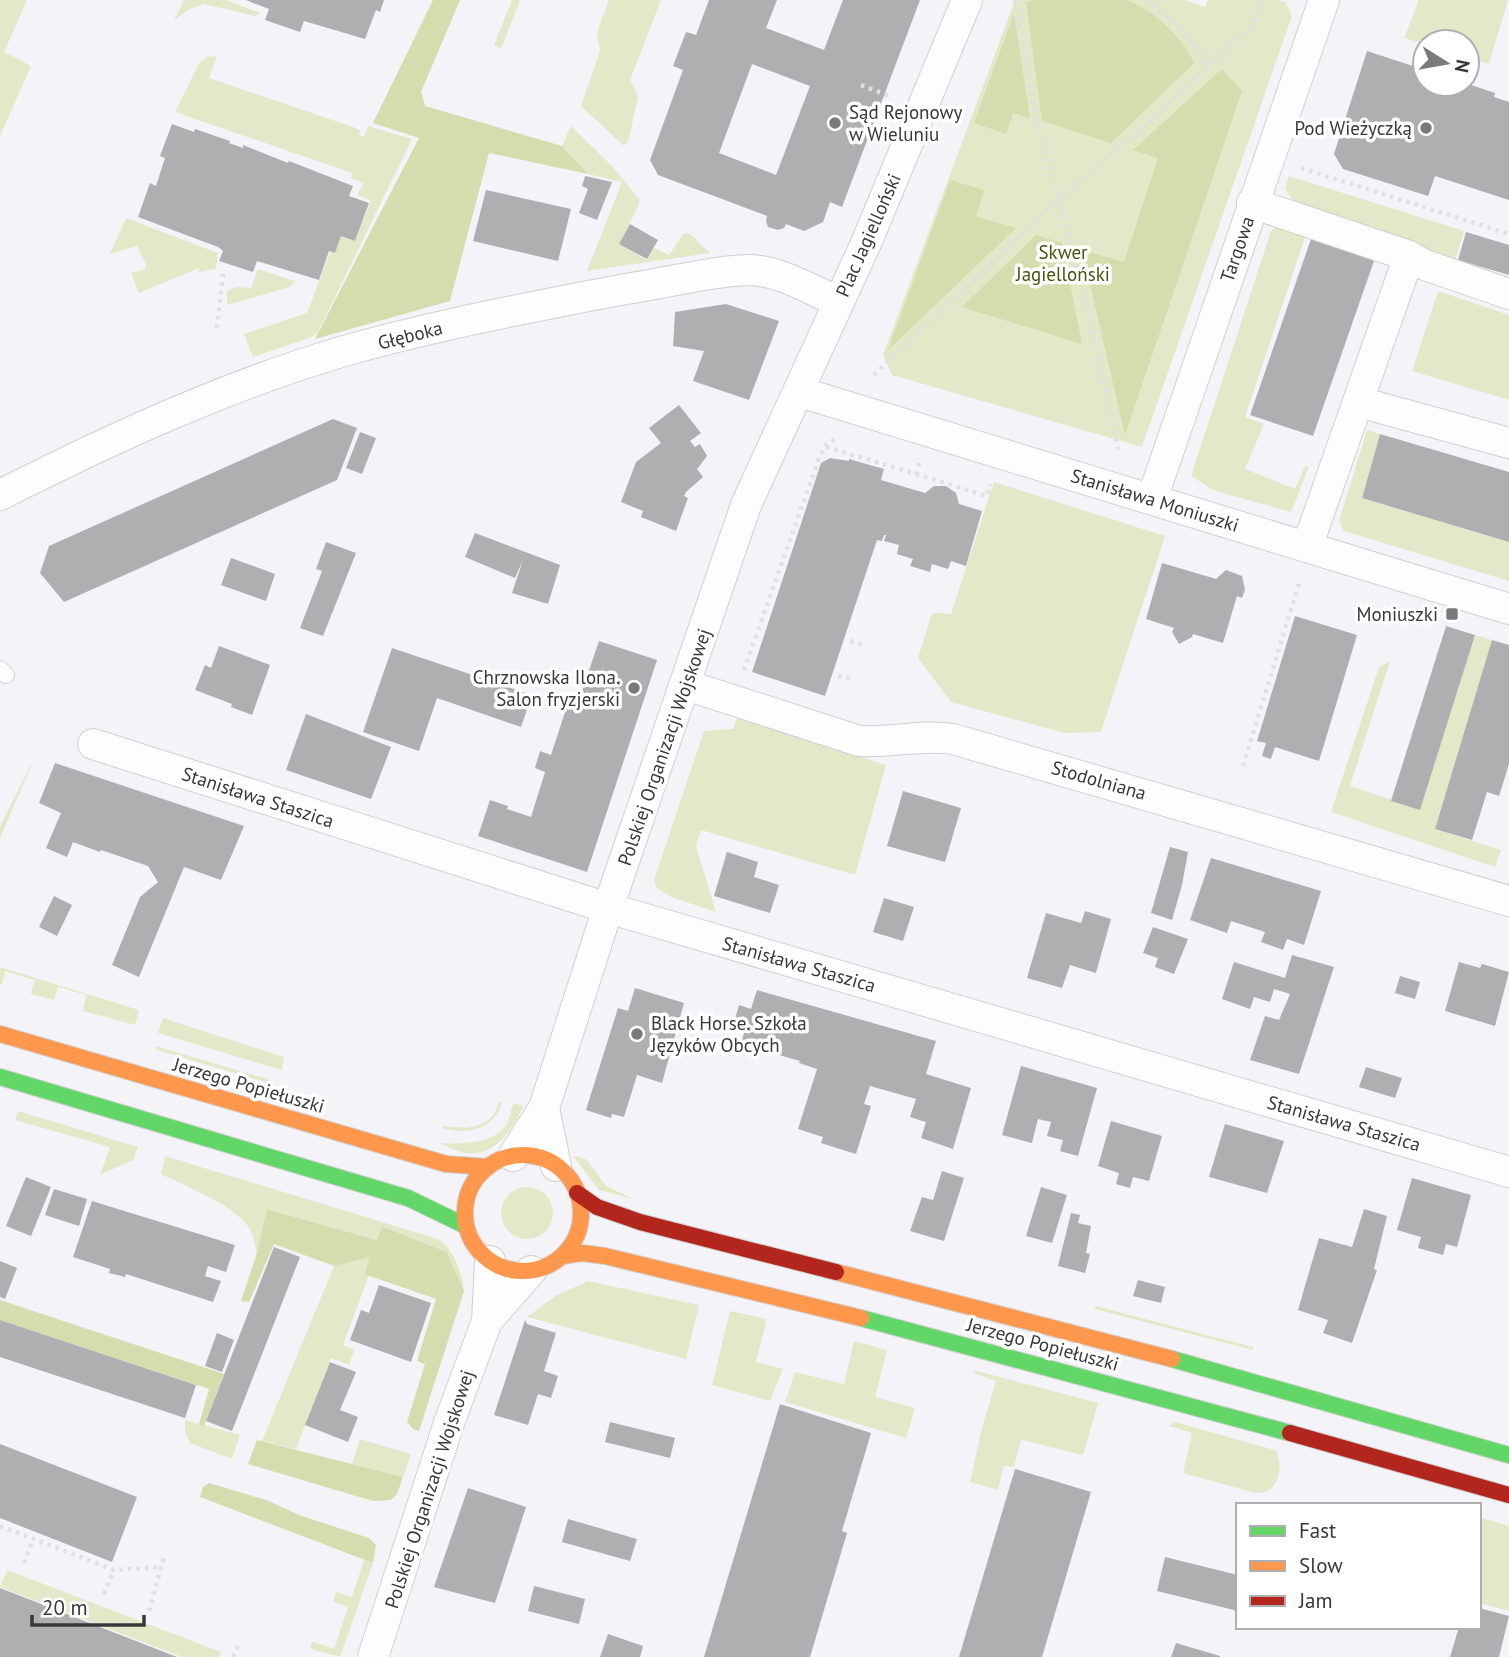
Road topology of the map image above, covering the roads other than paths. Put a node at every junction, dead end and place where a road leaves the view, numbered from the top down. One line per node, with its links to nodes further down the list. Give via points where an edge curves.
1 (967, 0): 6 (street, Plac Jagielloński)
2 (1324, 0): 3 (street, Targowa)
3 (1252, 203): 4 (street); 11 (street, Targowa)
4 (1409, 256): 5 (street); 8 (street)
5 (1509, 295)
6 (839, 302): 7 (street, Plac Jagielloński); 10 (street, Głęboka, via 784,278 739,271 410,334 339,353 229,392 138,429)
7 (800, 392): 11 (street, Stanisława Moniuszki); 14 (street, Polskiej Organizacji Wojskowej, via 746,505)
8 (1359, 402): 9 (street); 12 (street)
9 (1509, 443)
10 (0, 495)
11 (1152, 499): 12 (street, Stanisława Moniuszki)
12 (1307, 547): 13 (street, Stanisława Moniuszki)
13 (1509, 609)
14 (686, 685): 16 (street, Stodolniana, via 859,741 953,739); 17 (street, Polskiej Organizacji Wojskowej)
15 (93, 744): 17 (street, Stanisława Staszica)
16 (1509, 901)
17 (608, 908): 20 (street, Polskiej Organizacji Wojskowej); 23 (street, Stanisława Staszica)
18 (0, 1034): 21 (main road, Jerzego Popiełuszki, via 446,1164)
19 (0, 1077): 25 (main road, via 408,1198)
20 (544, 1108): 21 (street, Polskiej Organizacji Wojskowej); 22 (street, Polskiej Organizacji Wojskowej)
21 (500, 1161): 22 (main road, via 528,1155); 25 (main road, via 478,1176 466,1200)
22 (556, 1166): 24 (main road)
23 (1509, 1172)
24 (577, 1193): 26 (main road, via 579,1227); 30 (main road, Jerzego Popiełuszki, via 617,1216 1168,1358)
25 (466, 1226): 27 (main road, via 471,1240)
26 (562, 1256): 28 (main road); 31 (main road, Jerzego Popiełuszki, via 605,1256 750,1290)
27 (490, 1261): 28 (main road); 29 (street, Polskiej Organizacji Wojskowej)
28 (531, 1271): 29 (street, Polskiej Organizacji Wojskowej)
29 (487, 1321): 32 (street, Polskiej Organizacji Wojskowej)
30 (1509, 1455)
31 (1509, 1495)
32 (373, 1657)

